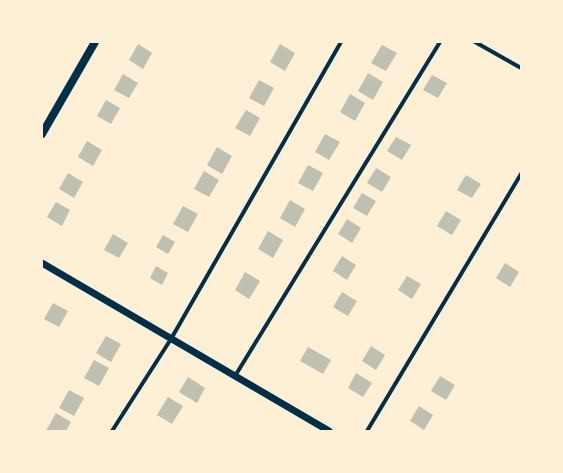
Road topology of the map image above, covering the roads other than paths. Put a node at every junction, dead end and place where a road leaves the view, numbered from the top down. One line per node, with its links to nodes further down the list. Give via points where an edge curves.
1 (95, 42): 6 (main road)
2 (341, 42): 9 (street)
3 (440, 42): 10 (street)
4 (475, 42): 5 (street)
5 (521, 68)
6 (42, 134)
7 (521, 174): 13 (street)
8 (42, 263): 9 (street)
9 (171, 339): 10 (street); 11 (street)
10 (235, 376): 12 (street)
11 (112, 431)
12 (329, 431)
13 (367, 431)

